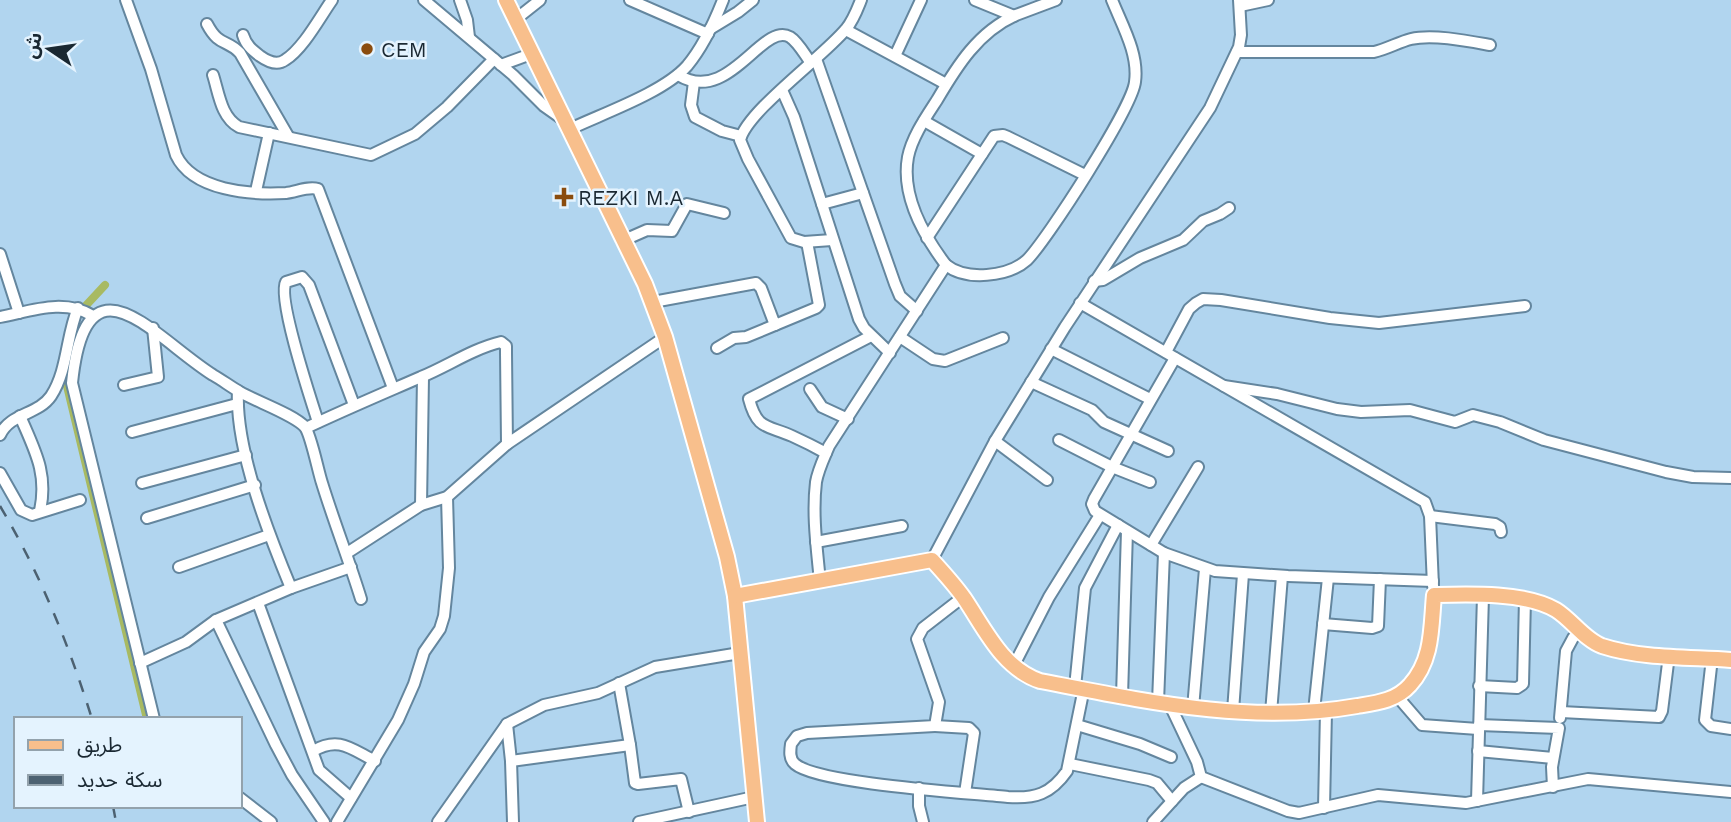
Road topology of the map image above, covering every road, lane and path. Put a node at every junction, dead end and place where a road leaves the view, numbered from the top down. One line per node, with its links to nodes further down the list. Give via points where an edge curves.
1 (126, 0): 43 (street, via 179,162 213,186)
2 (332, 0): 23 (street, via 285,61 265,59 250,48)
3 (424, 0): 24 (street)
4 (460, 0): 24 (street)
5 (506, 0): 19 (main road)
6 (540, 0): 19 (street)
7 (630, 0): 17 (street)
8 (723, 0): 22 (street)
9 (753, 0): 22 (street)
10 (861, 0): 21 (street)
11 (921, 0): 28 (street)
12 (975, 0): 18 (street)
13 (1056, 0): 18 (street)
14 (1112, 0): 42 (street, via 1130,46 1135,84)
15 (1268, 0): 16 (street)
16 (1240, 3): 26 (street)
17 (651, 4): 22 (street)
18 (1014, 16): 34 (street, via 970,49)
19 (516, 19): 27 (main road)
20 (207, 24): 39 (street, via 217,40 240,54)
21 (846, 30): 28 (street); 29 (street)
22 (709, 31): 32 (street)
23 (243, 35)
24 (469, 37): 30 (street)
25 (1490, 44): 26 (street, via 1413,38 1374,52)
26 (1237, 52): 54 (street, via 1210,108)
27 (531, 54): 30 (street); 37 (main road)
28 (895, 56): 34 (street)
29 (813, 61): 33 (street, via 784,36 755,49 726,76); 35 (street); 44 (street)
30 (498, 62): 37 (street); 39 (street, via 415,134 371,155)
31 (213, 75): 38 (street, via 231,122 244,130)
32 (678, 75): 33 (street); 37 (street, via 656,89)
33 (694, 82): 40 (street, via 691,105 695,117)
34 (946, 84): 36 (street)
35 (782, 90): 40 (street); 45 (street)
36 (924, 121): 41 (street); 48 (street, via 908,155 907,173)
37 (564, 124): 49 (main road)
38 (269, 133): 39 (street); 43 (street)
39 (288, 136)
40 (741, 136): 51 (street, via 742,147 785,228 793,239)
41 (982, 154): 42 (street, via 994,136 1003,135); 48 (street)
42 (1085, 175): 53 (street, via 1026,261 995,274 959,272)
43 (256, 191): 76 (street, via 318,189)
44 (863, 193): 45 (street); 59 (street, via 900,296)
45 (822, 204): 50 (street)
46 (1229, 208): 54 (street, via 1203,220 1183,240)
47 (724, 213): 49 (street, via 687,204 672,232 647,230)
48 (927, 238): 53 (street)
49 (622, 240): 55 (main road)
50 (832, 240): 51 (street); 64 (street, via 859,319)
51 (807, 242): 62 (street, via 819,305)
52 (0, 254): 60 (street)
53 (946, 265): 59 (street)
54 (1094, 281): 56 (street)
55 (653, 302): 62 (street, via 756,283); 65 (main road)
56 (1080, 303): 69 (street); 71 (street)
57 (1525, 306): 71 (street, via 1378,323 1203,299 1189,309)
58 (84, 311): 60 (street, via 54,306); 63 (street, via 121,311); 82 (street, via 71,329 50,397); 142 (street, via 87,323 72,383)
59 (917, 311): 66 (street)
60 (19, 313): 61 (street)
61 (0, 317)
62 (775, 325): 68 (street)
63 (153, 328): 74 (street, via 158,377); 78 (street)
64 (871, 336): 70 (street); 93 (street, via 749,399 765,426)
65 (665, 337): 91 (street); 129 (main road)
66 (900, 337): 67 (street, via 945,362); 70 (street)
67 (1003, 338)
68 (717, 348)
69 (1051, 349): 73 (street); 79 (street)
70 (890, 353): 83 (street)
71 (1170, 355): 75 (street); 79 (street)
72 (423, 377): 76 (street); 91 (street, via 459,358 504,343); 105 (street)
73 (1031, 382): 87 (street); 90 (street)
74 (124, 385)
75 (1224, 386): 98 (street, via 1361,412 1410,410 1455,422 1473,415 1622,462 1693,477); 108 (street, via 1425,502)
76 (393, 388): 81 (street)
77 (810, 389): 83 (street, via 822,407)
78 (238, 391): 80 (street); 85 (street)
79 (1150, 399): 87 (street)
80 (237, 404): 86 (street); 94 (street)
81 (354, 405): 84 (street); 84 (street, via 309,285 302,277 286,282 288,316)
82 (20, 416): 88 (street, via 4,425); 106 (street, via 43,476)
83 (848, 419): 93 (street)
84 (318, 422): 85 (street)
85 (306, 428): 116 (street)
86 (132, 432)
87 (1131, 434): 92 (street); 95 (street)
88 (0, 435)
89 (1059, 440): 95 (street)
90 (995, 441): 99 (street); 118 (street)
91 (507, 444): 103 (street)
92 (1168, 451)
93 (826, 453): 114 (street, via 816,482)
94 (246, 455): 101 (street); 102 (street)
95 (1112, 467): 100 (street); 107 (street, via 1092,504)
96 (1198, 467): 115 (street)
97 (0, 473): 106 (street, via 21,510 32,515)
98 (1731, 478)
99 (1047, 480)
100 (1150, 482)
101 (142, 483)
102 (255, 485): 109 (street); 113 (street)
103 (447, 497): 105 (street); 167 (street, via 444,616)
104 (80, 500): 106 (street)
105 (421, 505): 116 (street)
106 (40, 511)
107 (1100, 515): 111 (street); 143 (street, via 1049,597)
108 (1430, 516): 112 (street, via 1495,524); 128 (street)
109 (147, 518)
110 (902, 526): 114 (street)
111 (1122, 528): 115 (street); 146 (street, via 1085,588); 147 (street)
112 (1502, 532)
113 (269, 536): 119 (street); 127 (street)
114 (816, 541): 126 (street)
115 (1151, 545): 117 (street)
116 (347, 553): 120 (street)
117 (1164, 553): 121 (street); 149 (street)
118 (932, 559): 126 (main road); 131 (main road)
119 (179, 567)
120 (351, 567): 127 (street); 132 (street)
121 (1205, 569): 122 (street); 150 (street)
122 (1243, 574): 123 (street); 151 (street)
123 (1282, 576): 124 (street); 154 (street)
124 (1328, 578): 125 (street); 136 (street)
125 (1380, 579): 128 (street); 136 (street, via 1378,626)
126 (820, 582): 129 (main road)
127 (291, 588): 134 (street)
128 (1434, 588): 130 (main road); 148 (main road, via 1431,638 1420,673)
129 (735, 596): 138 (main road)
130 (1483, 596): 133 (main road); 145 (street)
131 (963, 597): 143 (main road); 158 (street, via 923,628 917,639 939,702)
132 (361, 599)
133 (1525, 599): 137 (main road, via 1549,606); 145 (street, via 1523,684 1517,688)
134 (258, 603): 135 (street); 163 (street)
135 (216, 620): 142 (street, via 186,642); 183 (street, via 276,746)
136 (1323, 624): 152 (street)
137 (1581, 630): 139 (main road, via 1593,642 1610,648); 153 (street, via 1566,651)
138 (740, 653): 144 (street, via 656,667); 175 (main road)
139 (1669, 655): 140 (main road); 153 (street, via 1659,717)
140 (1712, 658): 141 (main road); 161 (street, via 1705,720)
141 (1731, 660)
142 (140, 663): 155 (street)
143 (1013, 667): 146 (main road, via 1040,681)
144 (619, 683): 156 (street, via 598,693 544,705); 162 (street)
145 (1479, 686): 159 (street)
146 (1079, 687): 147 (main road); 157 (street)
147 (1122, 696): 149 (main road)
148 (1397, 696): 152 (main road); 159 (street, via 1422,724)
149 (1164, 704): 150 (main road); 170 (street)
150 (1193, 708): 151 (main road)
151 (1233, 711): 154 (main road)
152 (1320, 711): 154 (main road); 180 (street)
153 (1561, 712): 160 (street)
154 (1271, 713)
155 (154, 717)
156 (507, 724): 168 (street); 185 (street)
157 (1077, 725): 165 (street); 169 (street)
158 (935, 726): 172 (street, via 807,733 791,744 791,759 802,768); 174 (street, via 974,733)
159 (1478, 727): 160 (street); 164 (street)
160 (1559, 728): 166 (street)
161 (1731, 729)
162 (630, 745): 168 (street); 181 (street, via 635,783 681,779)
163 (313, 751): 167 (street, via 341,743); 176 (street, via 322,775)
164 (1478, 751): 166 (street); 179 (street)
165 (1171, 757)
166 (1553, 758): 171 (street)
167 (375, 761): 176 (street)
168 (511, 761): 186 (street)
169 (1070, 764): 174 (street, via 1060,782 1042,796); 178 (street, via 1149,780)
170 (1201, 777): 178 (street); 180 (street, via 1288,811)
171 (1553, 787): 173 (street, via 1588,779); 179 (street)
172 (919, 788): 174 (street); 189 (street)
173 (1731, 792)
174 (965, 793)
175 (754, 797): 181 (street); 188 (main road)
176 (351, 798): 184 (street)
177 (242, 800): 182 (street)
178 (1172, 801): 190 (street)
179 (1477, 801): 180 (street, via 1378,795)
180 (1324, 808)
181 (689, 812): 187 (street)
182 (271, 822)
183 (324, 822)
184 (337, 822)
185 (438, 822)
186 (513, 822)
187 (639, 822)
188 (757, 822)
189 (923, 822)
190 (1153, 822)

